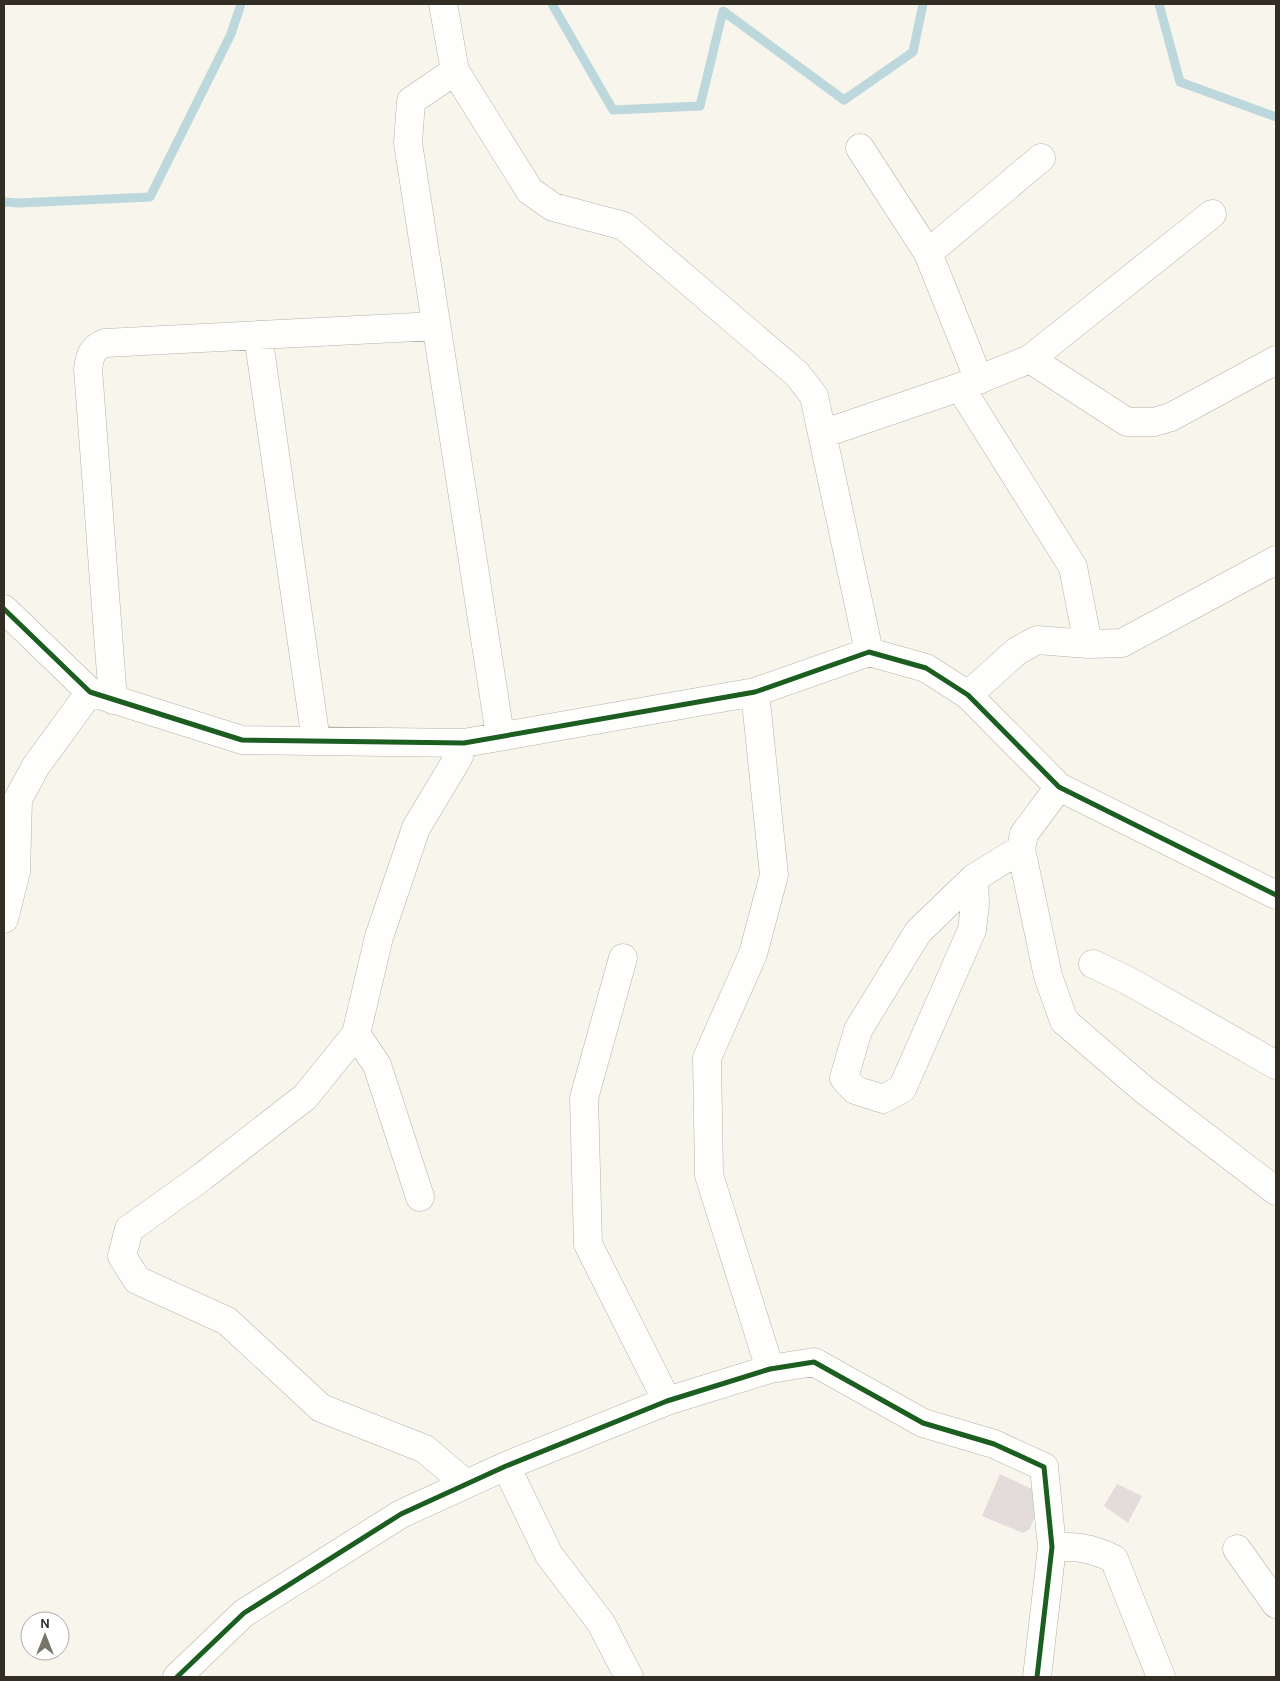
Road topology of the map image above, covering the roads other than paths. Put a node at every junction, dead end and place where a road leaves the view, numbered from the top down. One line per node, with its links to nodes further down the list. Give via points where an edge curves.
1 (443, 4): 2 (street)
2 (455, 71): 7 (street, via 411,101 408,143); 12 (street, via 530,191 553,207 624,226 797,374 814,396)
3 (860, 148): 6 (street)
4 (1040, 158): 6 (street)
5 (1212, 214): 9 (street)
6 (928, 253): 11 (street)
7 (436, 326): 8 (street); 20 (street)
8 (258, 335): 19 (street, via 105,343 95,347 90,356); 21 (street)
9 (1030, 359): 10 (street, via 1127,422 1171,418); 11 (street)
10 (1276, 360)
11 (970, 383): 12 (street); 15 (street, via 1073,567)
12 (822, 434): 16 (street)
13 (1276, 560): 15 (street, via 1122,643)
14 (4, 609): 19 (street)
15 (1088, 644): 18 (street, via 1037,640 1017,651)
16 (869, 652): 17 (street); 18 (street, via 926,668)
17 (756, 692): 20 (street); 34 (street, via 774,875 753,954 707,1058 709,1175)
18 (968, 695): 23 (street)
19 (101, 696): 21 (street, via 242,740); 27 (street, via 36,766 18,800 16,872)
20 (500, 736): 22 (street)
21 (316, 741): 22 (street)
22 (464, 743): 30 (street, via 416,828 379,937)
23 (1059, 787): 24 (street, via 1024,834); 26 (street)
24 (1021, 849): 25 (street); 32 (street, via 1048,976 1064,1022 1143,1089)
25 (974, 878): 25 (street, via 972,930 902,1089 883,1099 855,1090 844,1078 858,1030 918,932)
26 (1276, 895)
27 (4, 918)
28 (623, 958): 35 (street, via 584,1098 588,1244)
29 (1093, 964): 31 (street)
30 (356, 1034): 33 (street, via 377,1065); 37 (street, via 305,1097 129,1230 122,1256 137,1280 227,1321 321,1408 425,1448)
31 (1276, 1065)
32 (1276, 1191)
33 (420, 1197)
34 (770, 1369): 35 (street); 38 (street, via 814,1362 923,1423 994,1444 1044,1467)
35 (667, 1401): 36 (street)
36 (506, 1466): 37 (street); 42 (street, via 549,1555 602,1623)
37 (466, 1484): 41 (street, via 400,1514 244,1613)
38 (1052, 1548): 43 (street); 44 (street, via 1079,1546 1097,1550 1114,1559)
39 (1237, 1549): 40 (street)
40 (1276, 1604)
41 (177, 1677)
42 (630, 1677)
43 (1037, 1677)
44 (1162, 1677)

